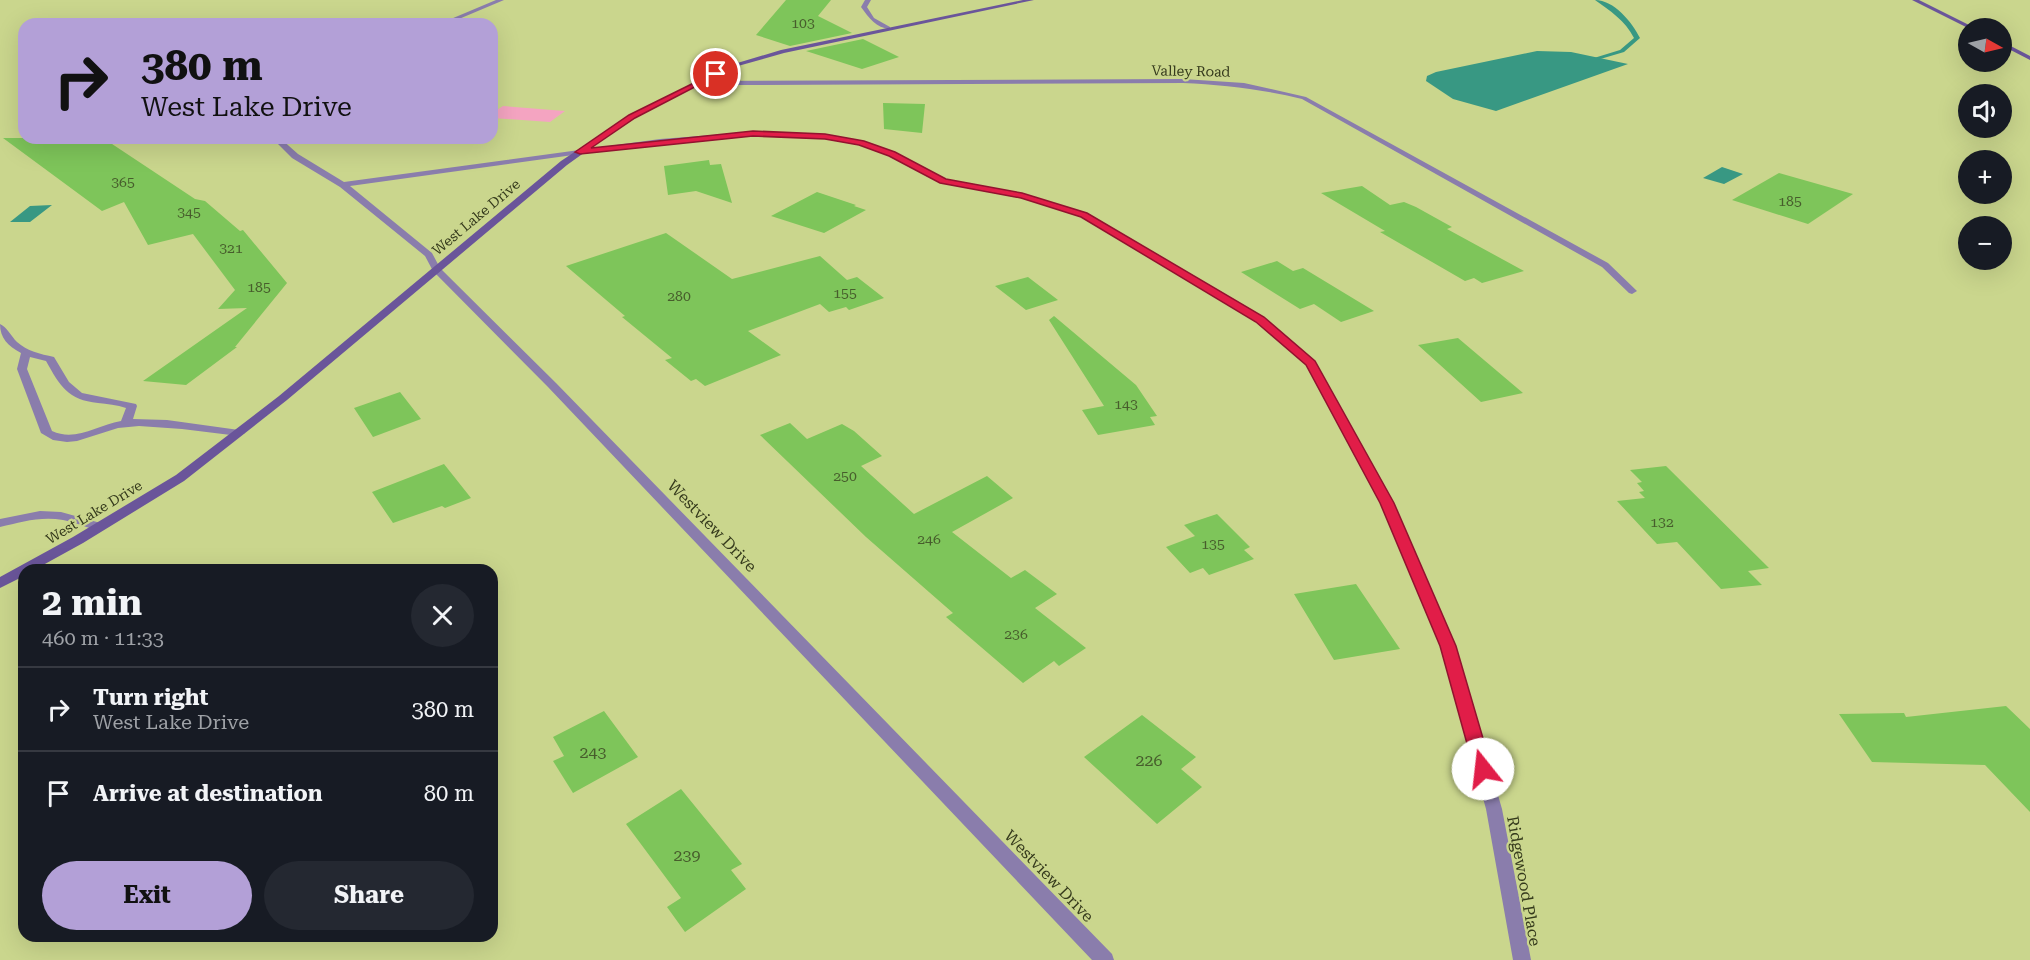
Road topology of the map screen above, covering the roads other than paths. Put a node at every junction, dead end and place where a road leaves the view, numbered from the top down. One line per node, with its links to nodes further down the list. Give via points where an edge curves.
1 (501, 0): 5 (street)
2 (868, 0): 7 (street, via 864,7 872,19)
3 (1031, 0): 7 (main road, West Lake Drive)
4 (1915, 0): 6 (main road)
5 (457, 18)
6 (1958, 21)
7 (888, 28): 10 (main road, West Lake Drive, via 783,51)
8 (2012, 48): 9 (main road)
9 (2030, 57)
10 (695, 83): 12 (main road, West Lake Drive, via 632,116); 15 (street, Valley Road, via 1150,82 1276,89 1304,98 1468,187 1605,265)
11 (282, 144): 13 (street, Westview Drive)
12 (580, 152): 13 (street, Ridgewood Place); 14 (main road, West Lake Drive); 28 (street, Ridgewood Place, via 753,134 861,143 892,154 943,181 1022,196 1084,215 1269,327 1311,363 1387,503 1448,646 1494,809)
13 (344, 185): 14 (street, Westview Drive, via 429,255)
14 (436, 269): 21 (main road, West Lake Drive); 27 (street, Westview Drive)
15 (1632, 291)
16 (0, 327): 17 (street)
17 (13, 346): 18 (street); 19 (street)
18 (0, 349)
19 (26, 353): 20 (street, via 50,359 70,391 79,396 132,406); 20 (street, via 22,369 47,434 69,440)
20 (126, 423): 21 (street)
21 (238, 432): 23 (main road, West Lake Drive, via 180,478)
22 (0, 523): 23 (street, via 40,513 67,515)
23 (100, 526): 24 (main road, West Lake Drive)
24 (33, 564)
25 (18, 573): 26 (main road, West Lake Drive)
26 (0, 583)
27 (1105, 960)
28 (1522, 960)

